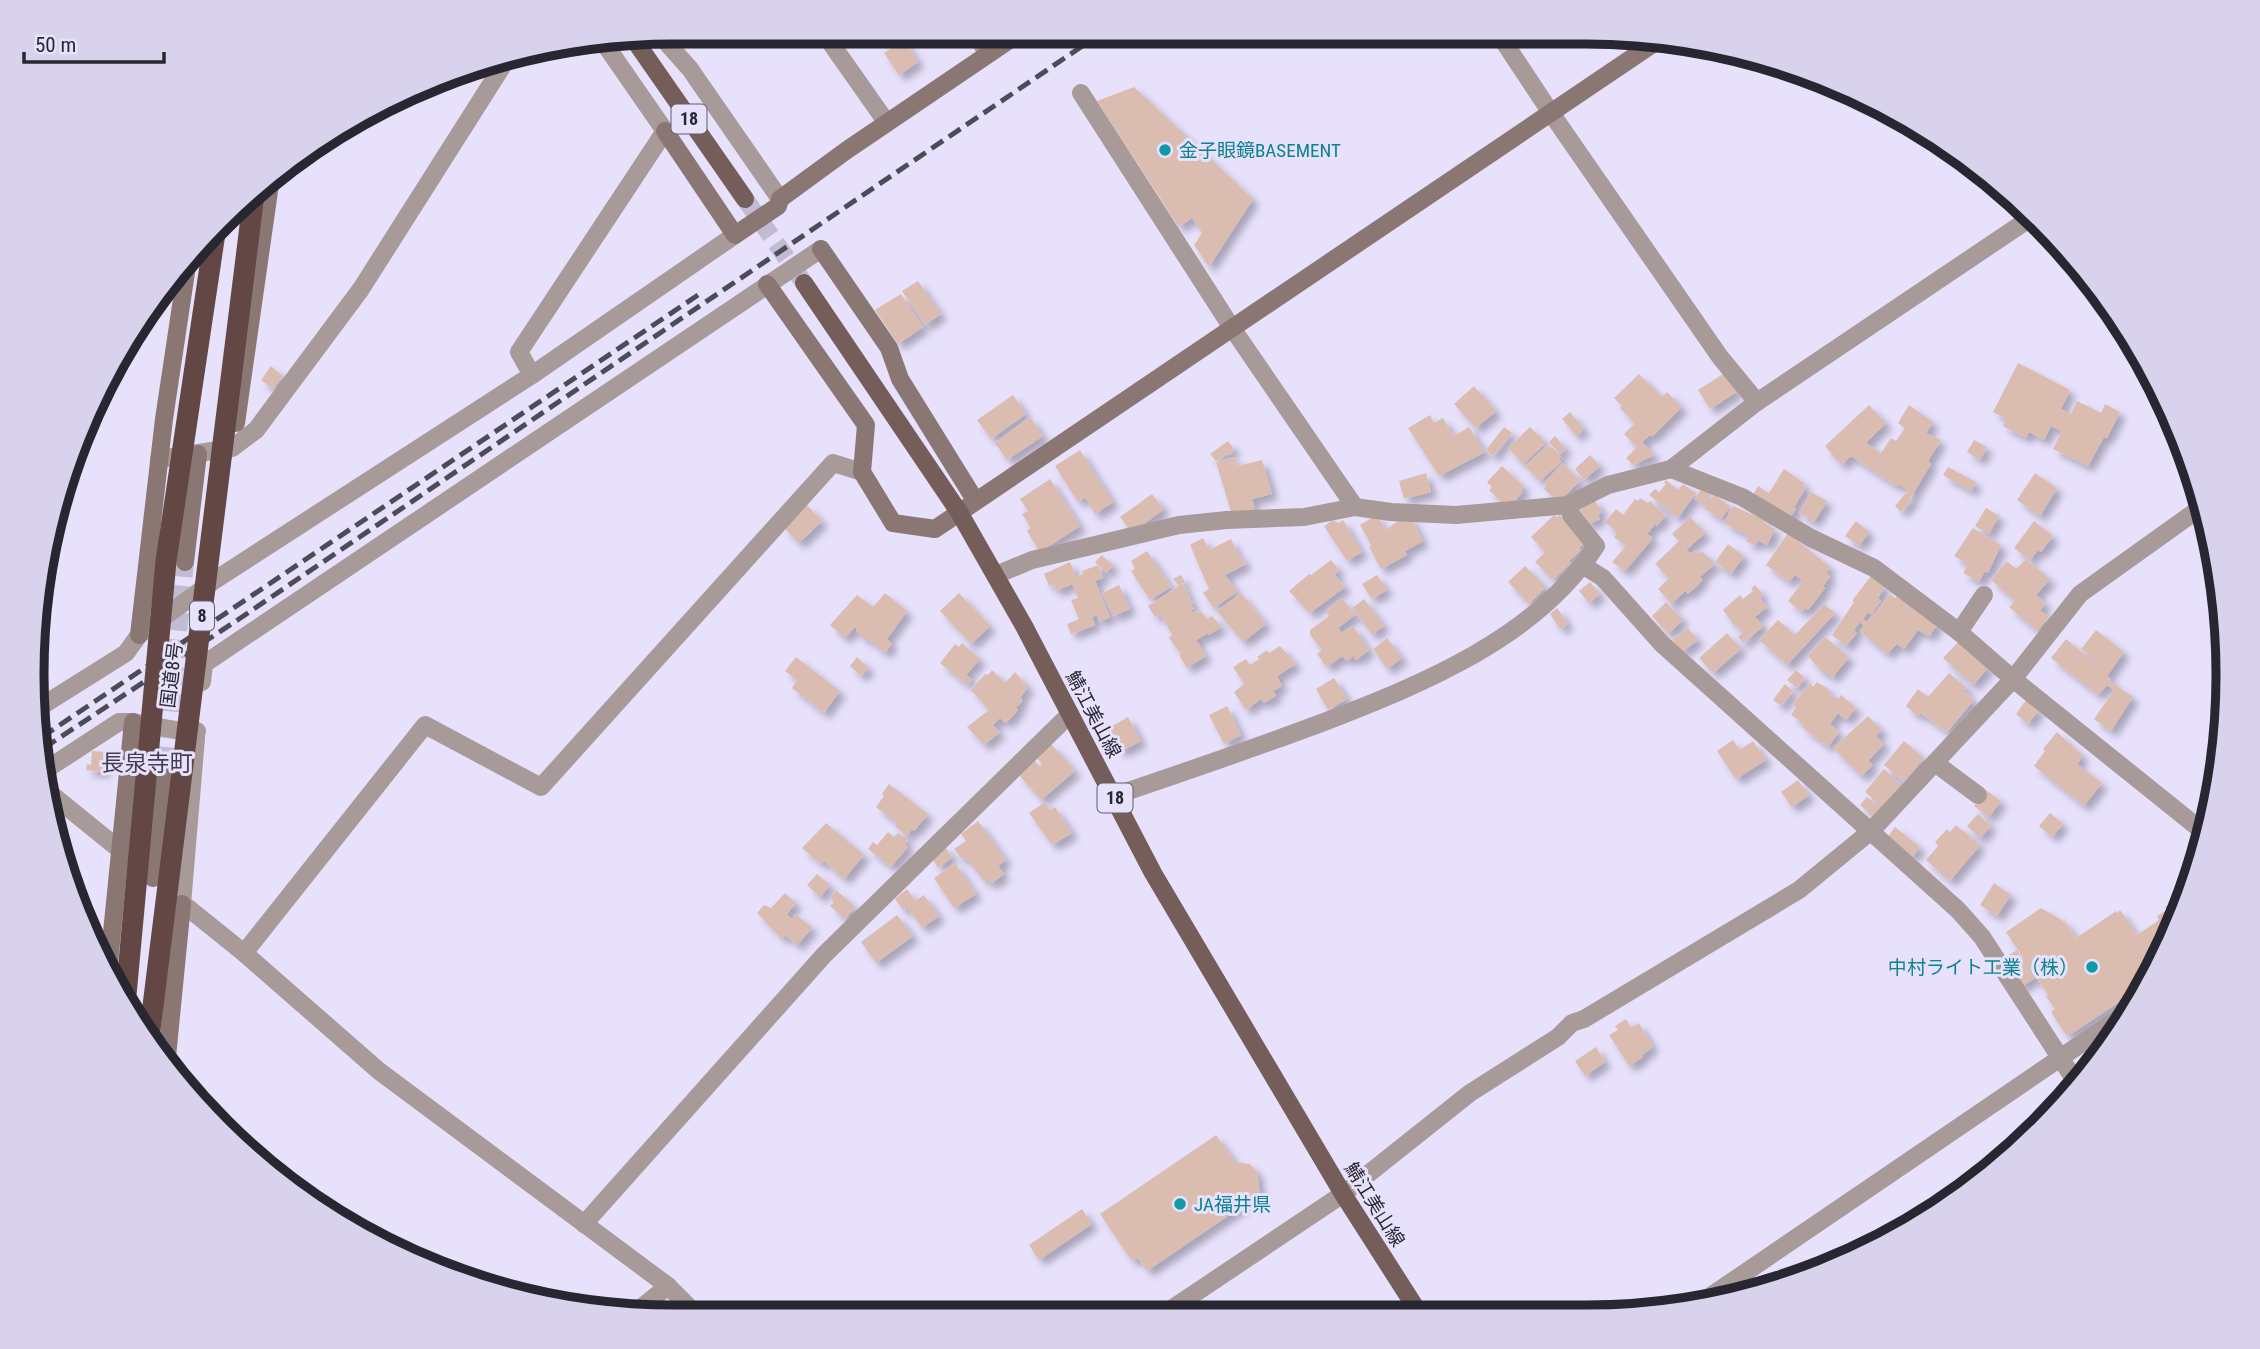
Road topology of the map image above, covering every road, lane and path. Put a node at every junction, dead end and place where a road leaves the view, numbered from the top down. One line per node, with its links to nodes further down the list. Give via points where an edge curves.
1 (668, 44): 17 (street)
2 (831, 44): 13 (street)
3 (982, 44): 9 (street)
4 (1003, 44): 9 (street)
5 (1506, 44): 12 (street)
6 (639, 45): 16 (main road, 18)
7 (1648, 47): 12 (street)
8 (607, 48): 14 (street)
9 (988, 54): 13 (street)
10 (501, 68): 28 (street, via 361,289 256,430)
11 (1081, 93): 25 (street)
12 (1551, 113): 25 (street); 27 (street, via 1720,357)
13 (887, 123): 17 (street)
14 (665, 131): 20 (street); 26 (street, via 519,352)
15 (269, 192): 28 (street)
16 (745, 199)
17 (780, 199): 20 (street, via 778,206)
18 (253, 206): 65 (highway, 国道8号 / 8, bridge)
19 (2025, 222): 27 (street)
20 (735, 235): 26 (street)
21 (213, 244): 63 (highway, 国道8号 / 8, bridge, via 166,561)
22 (185, 277): 30 (street)
23 (804, 283): 36 (main road, 鯖江美山線 / 18)
24 (767, 284): 32 (street, via 866,425); 33 (street, via 821,249 889,348 900,379); 49 (street, via 204,664)
25 (1232, 328): 33 (street); 35 (street)
26 (532, 375): 41 (street)
27 (1757, 402): 31 (street)
28 (232, 448): 29 (street); 41 (street)
29 (198, 454): 30 (street); 38 (street)
30 (159, 459): 44 (street)
31 (1671, 469): 34 (street, via 1608,485); 43 (street, via 1742,497 1874,568)
32 (862, 472): 36 (street, via 894,523 935,529); 61 (street, via 833,463 541,787 425,725)
33 (975, 500): 36 (street)
34 (1568, 506): 35 (street, via 1456,515); 39 (street, via 1597,547)
35 (1355, 507): 40 (street, via 1304,517 1179,525 1032,560)
36 (959, 512): 40 (main road, 鯖江美山線 / 18)
37 (2195, 512): 45 (street, via 2080,594)
38 (185, 562)
39 (1584, 566): 54 (street, via 1545,606 1430,678 1273,741); 57 (street, via 1604,578 1662,644)
40 (996, 575): 47 (main road, 鯖江美山線 / 18)
41 (215, 580): 44 (street)
42 (1984, 595): 43 (street)
43 (1959, 632): 45 (street)
44 (139, 635): 46 (street, via 126,653)
45 (2013, 679): 50 (street); 56 (street)
46 (45, 704)
47 (1070, 714): 54 (main road, 鯖江美山線 / 18); 70 (street, via 824,955)
48 (133, 722): 49 (street); 52 (street, via 119,722); 58 (street)
49 (196, 734): 60 (street)
50 (1935, 763): 53 (street); 57 (street)
51 (164, 765): 59 (street)
52 (51, 767)
53 (1978, 795)
54 (1114, 796): 69 (main road, 鯖江美山線 / 18, via 1153,873)
55 (56, 798): 58 (street)
56 (2197, 827)
57 (1871, 831): 67 (street, via 1982,937); 69 (street, via 1800,890 1572,1023 1558,1037 1470,1093)
58 (121, 850): 59 (street); 62 (street)
59 (153, 878): 60 (street)
60 (182, 904): 61 (street); 66 (street)
61 (244, 953): 70 (street, via 379,1072)
62 (110, 955)
63 (127, 987)
64 (2111, 1024): 67 (street)
65 (151, 1026)
66 (168, 1049)
67 (2061, 1058): 68 (street); 72 (street)
68 (2072, 1075)
69 (1343, 1194): 75 (street); 76 (main road, 鯖江美山線 / 18)
70 (584, 1224): 71 (street)
71 (668, 1286): 73 (street); 74 (street)
72 (1718, 1291)
73 (645, 1304)
74 (687, 1305)
75 (1177, 1305)
76 (1414, 1305)

